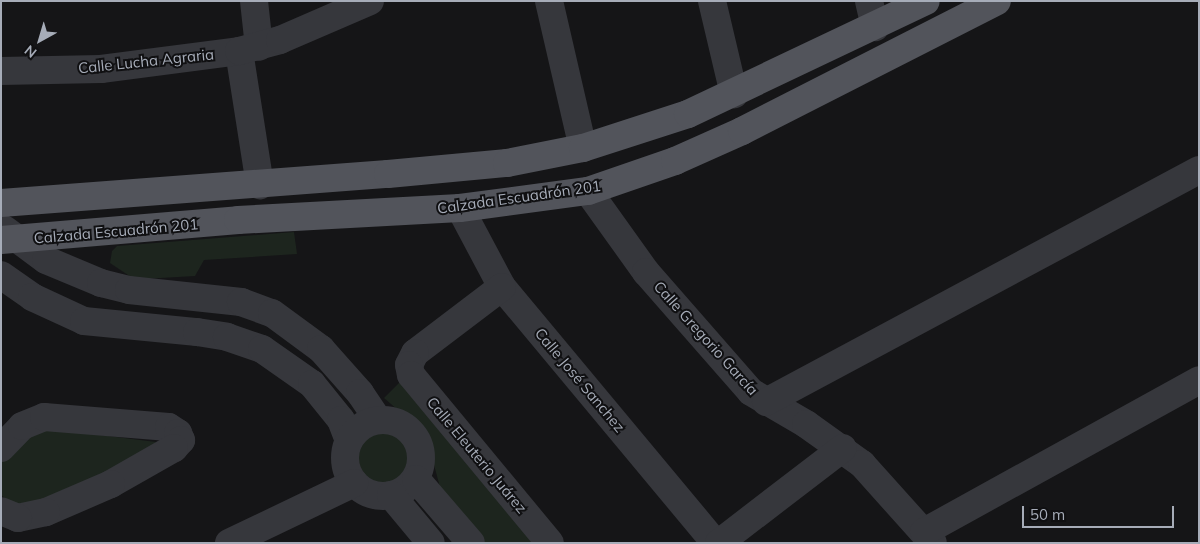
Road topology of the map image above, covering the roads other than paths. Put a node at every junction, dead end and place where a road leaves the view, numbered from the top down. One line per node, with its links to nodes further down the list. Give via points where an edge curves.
1 (254, 1): 9 (street)
2 (370, 1): 9 (street, Calle Lucha Agraria)
3 (549, 1): 12 (street)
4 (712, 1): 11 (street)
5 (869, 1): 8 (street)
6 (926, 1): 8 (main road)
7 (997, 1): 15 (main road, Calzada Escuadrón 201, via 742,131 675,161)
8 (875, 27): 11 (main road)
9 (249, 49): 10 (street, Calle Lucha Agraria, via 102,68); 14 (street)
10 (1, 71)
11 (734, 94): 12 (main road, via 650,129)
12 (583, 148): 14 (main road, via 507,162)
13 (1199, 170): 27 (street)
14 (249, 186): 16 (main road); 18 (main road)
15 (588, 191): 17 (main road, Calzada Escuadrón 201); 27 (street, Calle Gregorio García, via 646,272 751,392)
16 (1, 203)
17 (460, 208): 18 (main road, Calzada Escuadrón 201); 22 (street, Calle José Sanchez)
18 (238, 220): 19 (main road, Calzada Escuadrón 201)
19 (7, 236): 21 (street)
20 (1, 275): 24 (street)
21 (77, 275): 23 (street, via 129,290); 24 (street)
22 (502, 287): 40 (street, Calle Eleuterio Juárez, via 415,353 408,365 411,375); 41 (street, Calle José Sanchez)
23 (241, 302): 25 (street); 28 (street, via 272,312 299,329 340,368)
24 (57, 310): 25 (street, via 84,321 112,326)
25 (227, 337): 29 (street, via 262,349 312,384 341,420)
26 (1199, 380): 36 (street)
27 (766, 402): 31 (street, Calle Gregorio García)
28 (378, 420): 29 (street, via 361,426); 32 (street, via 392,420 406,426 416,437 421,458)
29 (349, 441): 33 (street, via 345,462)
30 (1, 448): 35 (street, via 22,426 44,416 169,427 178,433 181,440 174,448 112,484 46,512 18,518)
31 (843, 448): 36 (street, Calle Gregorio García, via 862,464); 42 (street)
32 (416, 479): 34 (street); 39 (street)
33 (354, 483): 34 (street, via 377,496); 37 (street)
34 (391, 495): 38 (street)
35 (1, 511)
36 (928, 537)
37 (229, 543)
38 (431, 543)
39 (470, 543)
40 (550, 543)
41 (715, 543)
42 (719, 543)

